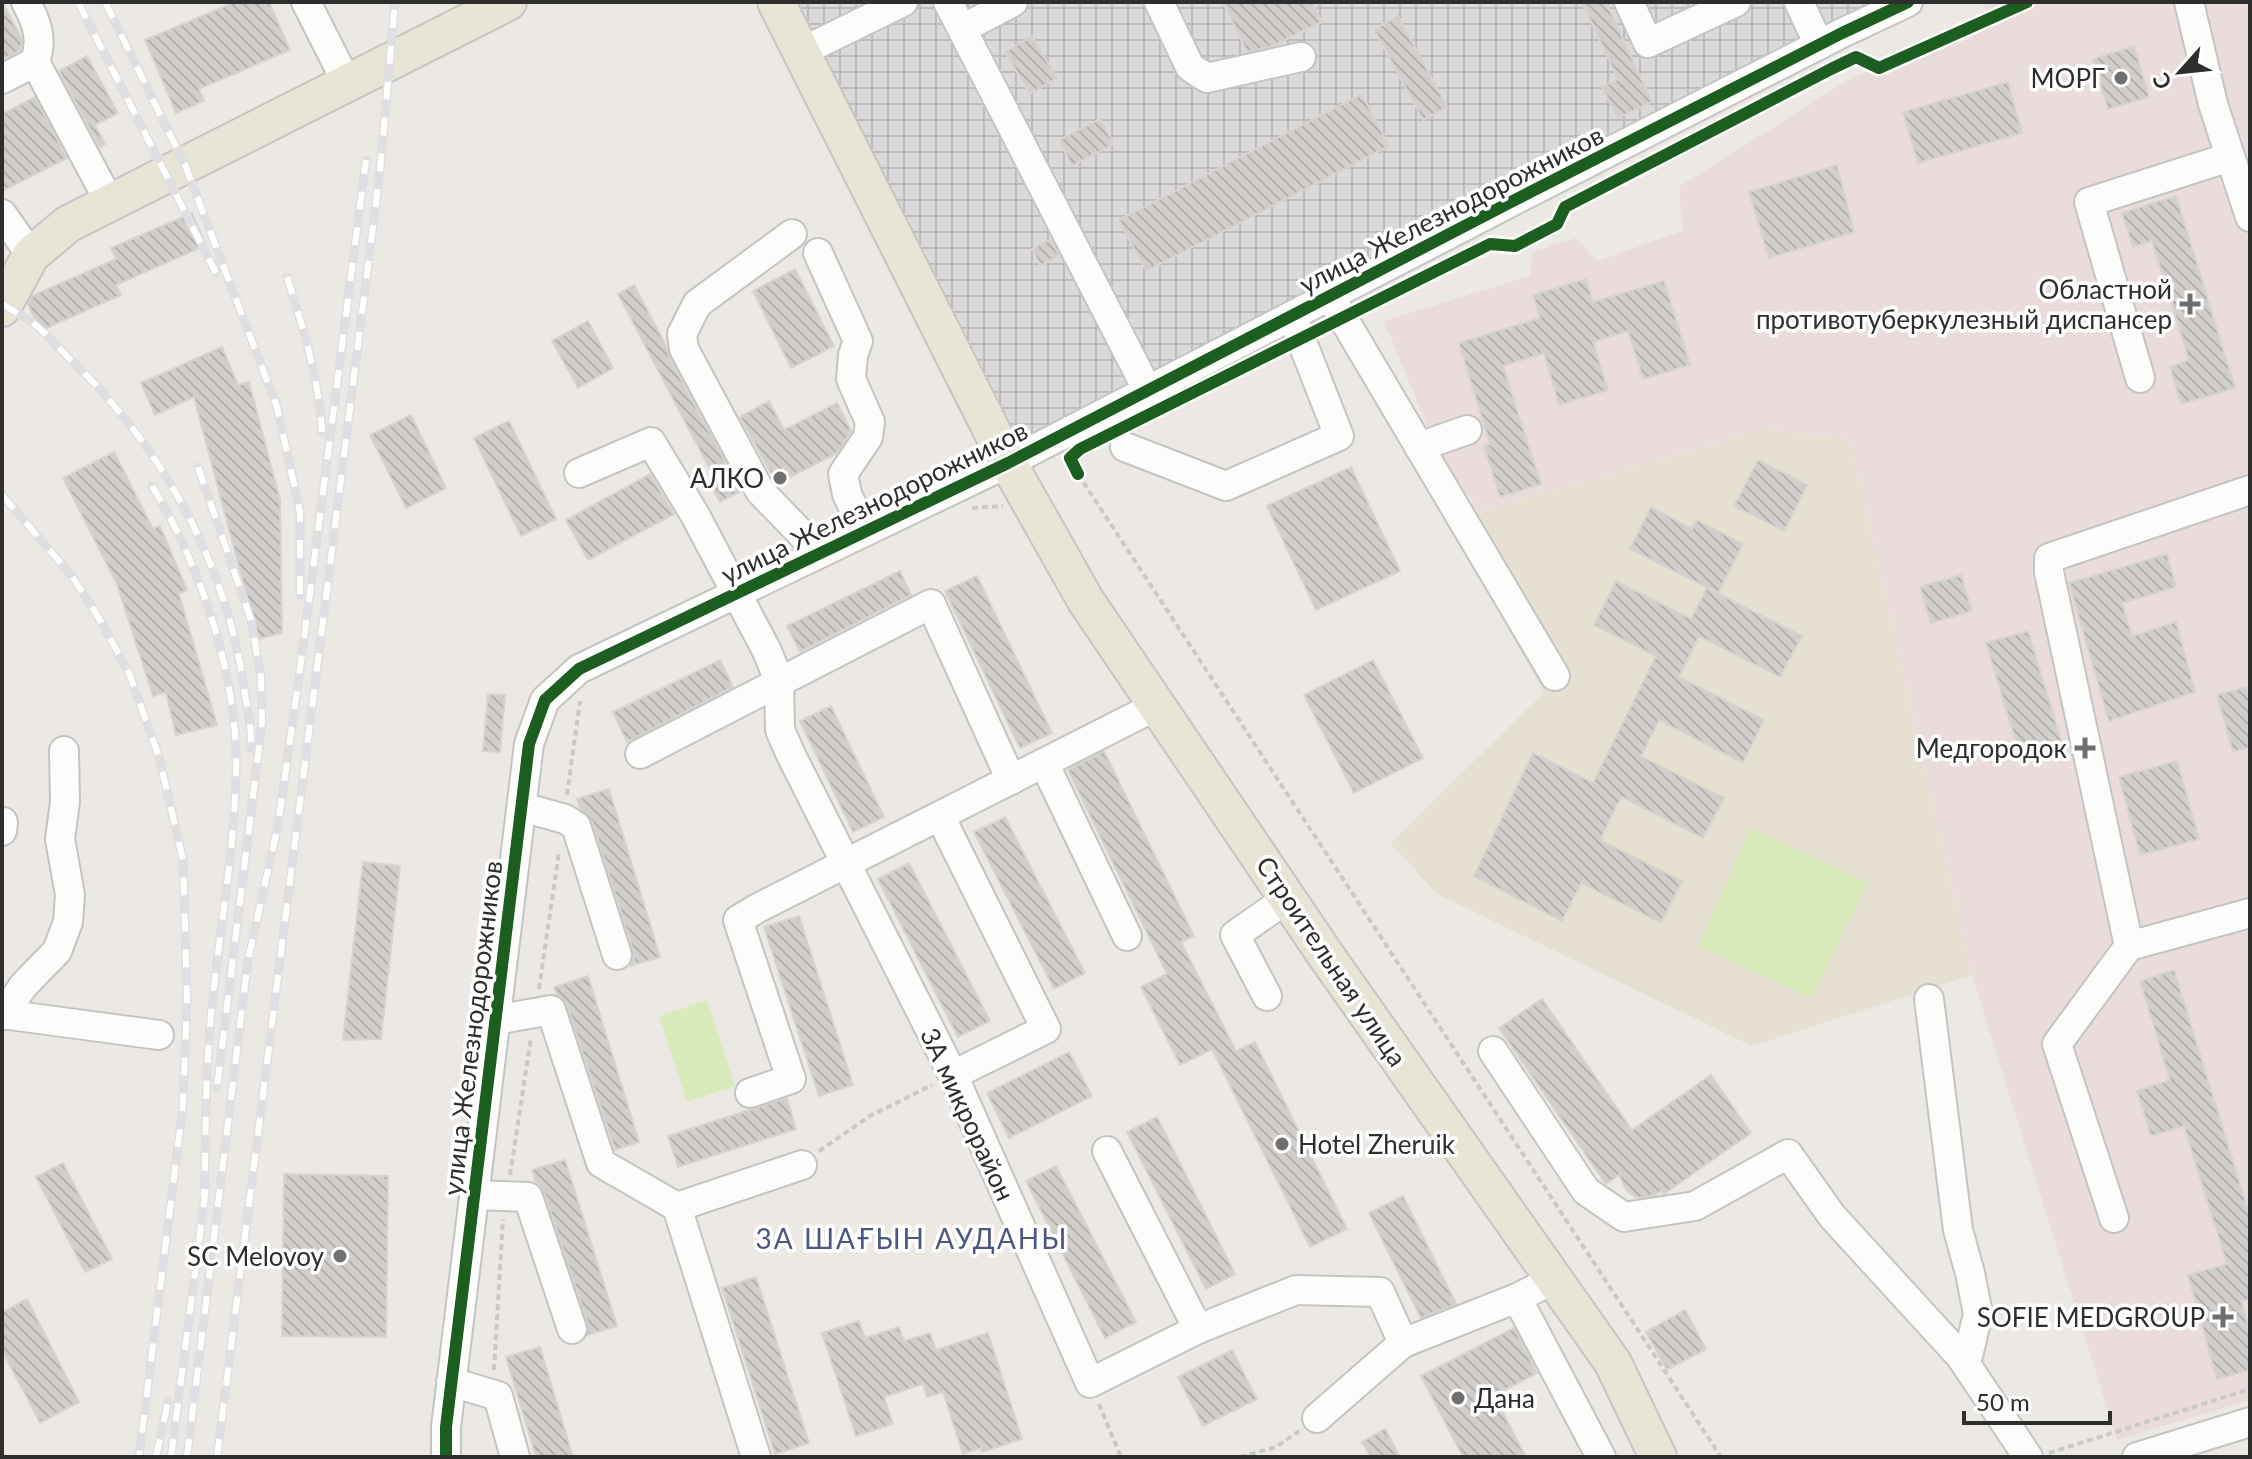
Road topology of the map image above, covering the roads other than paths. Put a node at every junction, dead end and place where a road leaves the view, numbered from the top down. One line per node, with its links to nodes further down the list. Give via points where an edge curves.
1 (26, 2): 19 (street, via 41,44)
2 (306, 2): 21 (street)
3 (508, 2): 21 (main road)
4 (776, 2): 17 (main road, Строительная улица)
5 (903, 2): 17 (street)
6 (948, 2): 15 (street)
7 (1013, 2): 15 (street)
8 (1159, 2): 18 (street, via 1190,67 1207,78)
9 (1629, 2): 10 (street, via 1648,43)
10 (1736, 2)
11 (1799, 2): 16 (street)
12 (1908, 2): 14 (street, улица Железнодорожников)
13 (2189, 2): 22 (street, via 2213,104)
14 (1867, 11): 16 (street, улица Железнодорожников)
15 (962, 29): 33 (street)
16 (1819, 45): 29 (street, улица Железнодорожников)
17 (801, 52): 37 (main road, Строительная улица)
18 (1301, 57)
19 (35, 62): 20 (street); 23 (street)
20 (2, 79)
21 (347, 83): 23 (main road)
22 (2239, 166): 25 (street); 32 (street, via 2089,202)
23 (110, 203): 28 (main road, via 68,224)
24 (2, 214): 28 (street)
25 (2250, 217)
26 (792, 234): 41 (street, via 697,304 682,334 684,349 760,491)
27 (818, 253): 40 (street, via 858,341 851,379 870,422 868,437 843,474)
28 (31, 255): 30 (main road)
29 (1330, 296): 31 (street, улица Железнодорожников); 36 (street)
30 (2, 308)
31 (1292, 316): 33 (street, улица Железнодорожников); 35 (street, via 1339,436 1226,486)
32 (2140, 378)
33 (1148, 391): 37 (street, улица Железнодорожников)
34 (1467, 430): 36 (street)
35 (1125, 447)
36 (1419, 447): 43 (street)
37 (1008, 463): 40 (street, улица Железнодорожников); 45 (main road, Строительная улица, via 1086,601)
38 (579, 473): 42 (street, 3А микрорайон, via 651,442)
39 (2250, 490): 58 (street, via 2049,558)
40 (864, 531): 41 (street, улица Железнодорожников)
41 (819, 552): 42 (street, улица Железнодорожников)
42 (735, 593): 44 (street, 3А микрорайон); 50 (street, улица Железнодорожников, via 579,669 545,700 529,744)
43 (1555, 676)
44 (779, 681): 47 (street); 49 (street, via 931,604); 54 (street, 3А микрорайон, via 780,730)
45 (1158, 705): 48 (street); 55 (main road, Строительная улица)
46 (64, 751): 62 (street, via 60,839 70,895 68,922 57,951)
47 (640, 754)
48 (1044, 763): 49 (street); 57 (street)
49 (1011, 780): 51 (street)
50 (522, 807): 59 (street, via 571,821 579,832); 63 (street, улица Железнодорожников)
51 (940, 816): 54 (street); 66 (street, via 1046,1029)
52 (3, 822): 53 (street)
53 (2, 831)
54 (846, 864): 66 (street, 3А микрорайон); 67 (street, via 738,920 791,1079)
55 (1288, 898): 60 (street, via 1235,935); 73 (main road, Строительная улица)
56 (2250, 913): 58 (street)
57 (1127, 936)
58 (2129, 946): 72 (street, via 2057,1044)
59 (617, 955)
60 (1267, 996)
61 (1929, 999): 78 (street, via 1958,1230 1978,1314)
62 (3, 1014): 64 (street)
63 (496, 1020): 70 (street, улица Железнодорожников); 71 (street, via 551,1010 601,1163)
64 (159, 1035)
65 (1493, 1051): 78 (street, via 1586,1191 1624,1217 1695,1206 1788,1154 1832,1216)
66 (953, 1075): 76 (street, 3А микрорайон, via 1090,1383)
67 (750, 1093)
68 (1107, 1151): 76 (street)
69 (802, 1165): 71 (street)
70 (474, 1195): 75 (street, via 528,1197); 79 (street, улица Железнодорожников)
71 (677, 1207): 85 (street)
72 (2114, 1218)
73 (1554, 1279): 74 (street); 87 (main road, Строительная улица, via 1613,1363)
74 (1517, 1298): 77 (street); 86 (street)
75 (572, 1329)
76 (1198, 1329): 77 (street, via 1296,1290 1380,1292)
77 (1403, 1343): 80 (street)
78 (1966, 1364): 88 (street)
79 (451, 1382): 83 (street, улица Железнодорожников); 84 (street, via 498,1396)
80 (1317, 1418)
81 (2250, 1422): 82 (street)
82 (2213, 1446): 89 (street)
83 (446, 1457)
84 (515, 1457)
85 (756, 1457)
86 (1601, 1457)
87 (1658, 1457)
88 (2028, 1457)
89 (2137, 1457)

